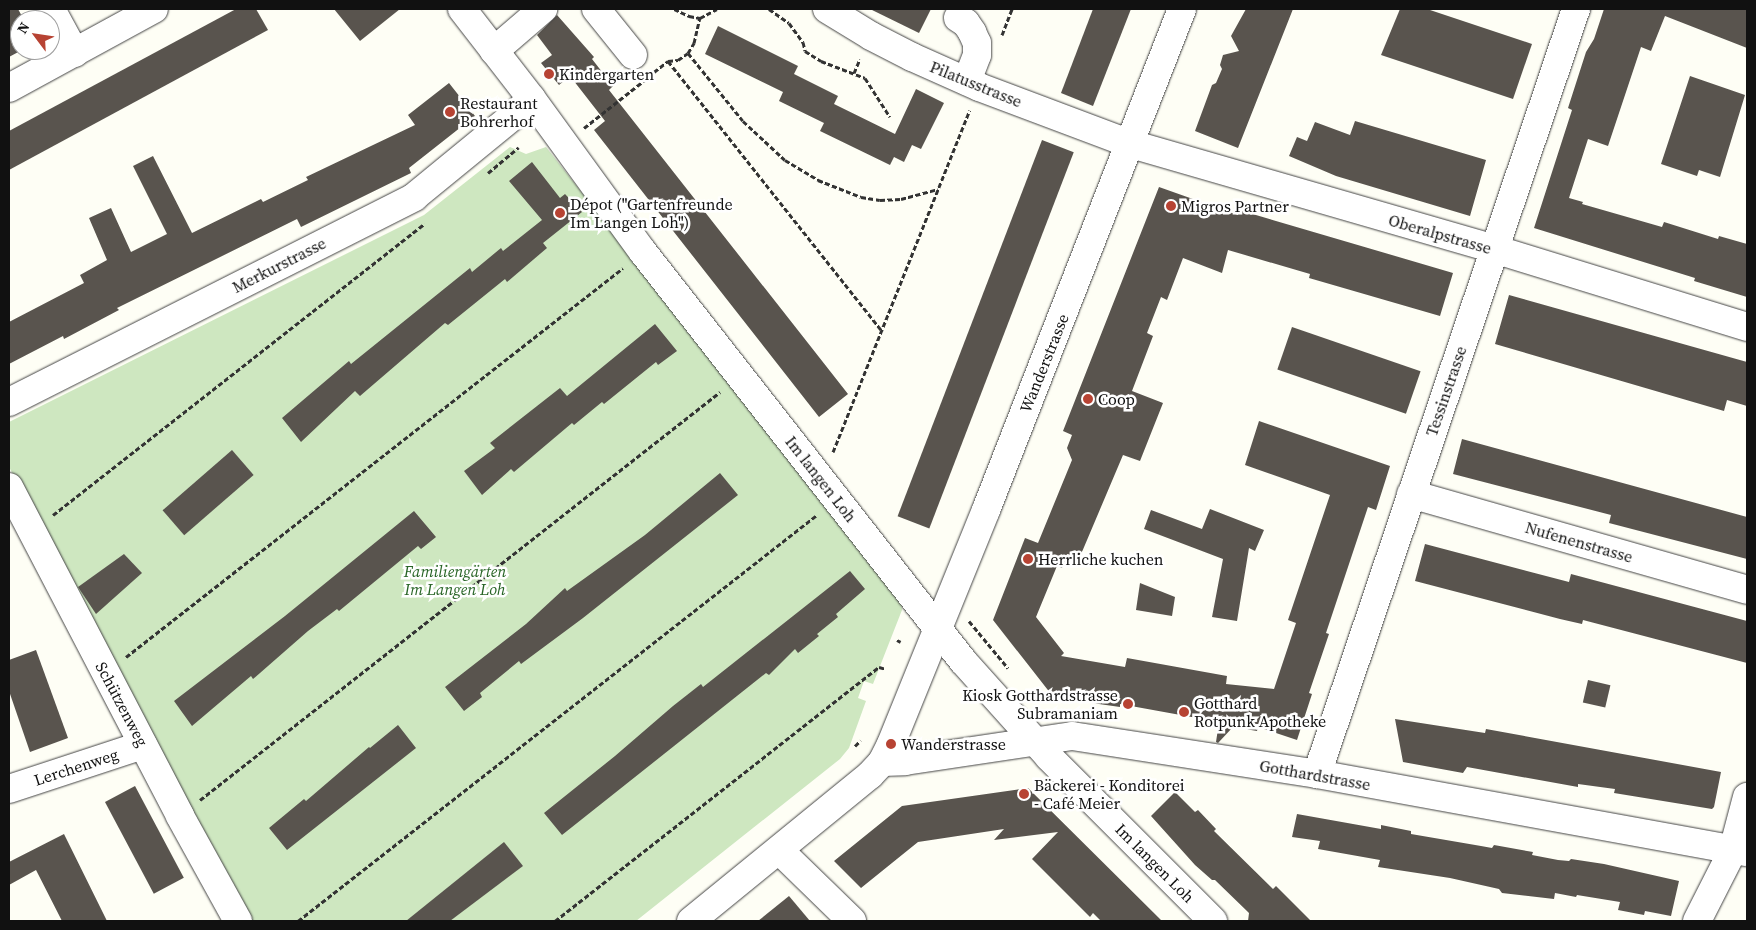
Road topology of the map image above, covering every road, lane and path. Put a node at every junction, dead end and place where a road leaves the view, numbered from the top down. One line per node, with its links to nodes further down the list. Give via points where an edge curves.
1 (51, 9): 16 (street)
2 (154, 9): 16 (street)
3 (462, 9): 14 (street, Im langen Loh)
4 (543, 9): 14 (street)
5 (596, 9): 17 (street)
6 (674, 9): 12 (path)
7 (717, 9): 12 (path)
8 (769, 9): 22 (path, via 789,23 803,42 805,51 865,78)
9 (827, 9): 19 (street, Pilatusstrasse, via 871,36)
10 (1182, 9): 23 (street, Wanderstrasse)
11 (1576, 9): 28 (street, Tessinstrasse)
12 (700, 18): 15 (path, via 694,43)
13 (958, 18): 19 (street, via 966,23 976,44)
14 (494, 51): 21 (street, Im langen Loh)
15 (688, 52): 18 (path, via 678,60); 26 (path, via 743,121 785,160 818,180 861,197 880,200 901,200)
16 (75, 53): 20 (street)
17 (633, 55)
18 (668, 61): 24 (path); 31 (path)
19 (973, 84): 23 (street, Pilatusstrasse); 26 (path)
20 (9, 88)
21 (524, 105): 24 (street, Im langen Loh); 25 (path, via 522,142 518,150); 33 (street, Merkurstrasse, via 414,197)
22 (890, 117)
23 (1131, 144): 28 (street, Oberalpstrasse); 39 (street, Wanderstrasse)
24 (565, 145): 29 (street, Im langen Loh)
25 (486, 175)
26 (938, 188): 31 (path)
27 (431, 218): 37 (path)
28 (1494, 249): 30 (street, Oberalpstrasse); 36 (street, Tessinstrasse)
29 (643, 252): 32 (street, Im langen Loh); 41 (path)
30 (1747, 327)
31 (882, 331): 35 (path)
32 (740, 376): 35 (street, Im langen Loh); 50 (path)
33 (9, 402)
34 (9, 487): 37 (street, Schützenweg)
35 (829, 490): 39 (street, Im langen Loh); 54 (path)
36 (1411, 494): 38 (street, Nufenenstrasse); 47 (street, Tessinstrasse)
37 (34, 531): 41 (street, Schützenweg)
38 (1747, 590)
39 (938, 628): 43 (street, Im langen Loh); 46 (street, Wanderstrasse)
40 (886, 669): 55 (path, via 879,667)
41 (106, 673): 44 (street, Schützenweg)
42 (861, 740): 45 (path)
43 (1034, 741): 46 (street, Gotthardstrasse); 47 (street, Gotthardstrasse, via 1072,736); 58 (street, Im langen Loh)
44 (144, 745): 48 (street, Lerchenweg); 50 (street, Schützenweg)
45 (855, 746)
46 (882, 762): 51 (street, Wanderstrasse, via 870,776)
47 (1317, 774): 52 (street, Gotthardstrasse)
48 (9, 789)
49 (1747, 798): 52 (street)
50 (180, 816): 53 (street, Schützenweg)
51 (779, 850): 56 (street, Wanderstrasse); 57 (street)
52 (1740, 851): 59 (street)
53 (238, 921)
54 (298, 921)
55 (555, 921)
56 (691, 921)
57 (852, 921)
58 (1213, 921)
59 (1698, 921)

